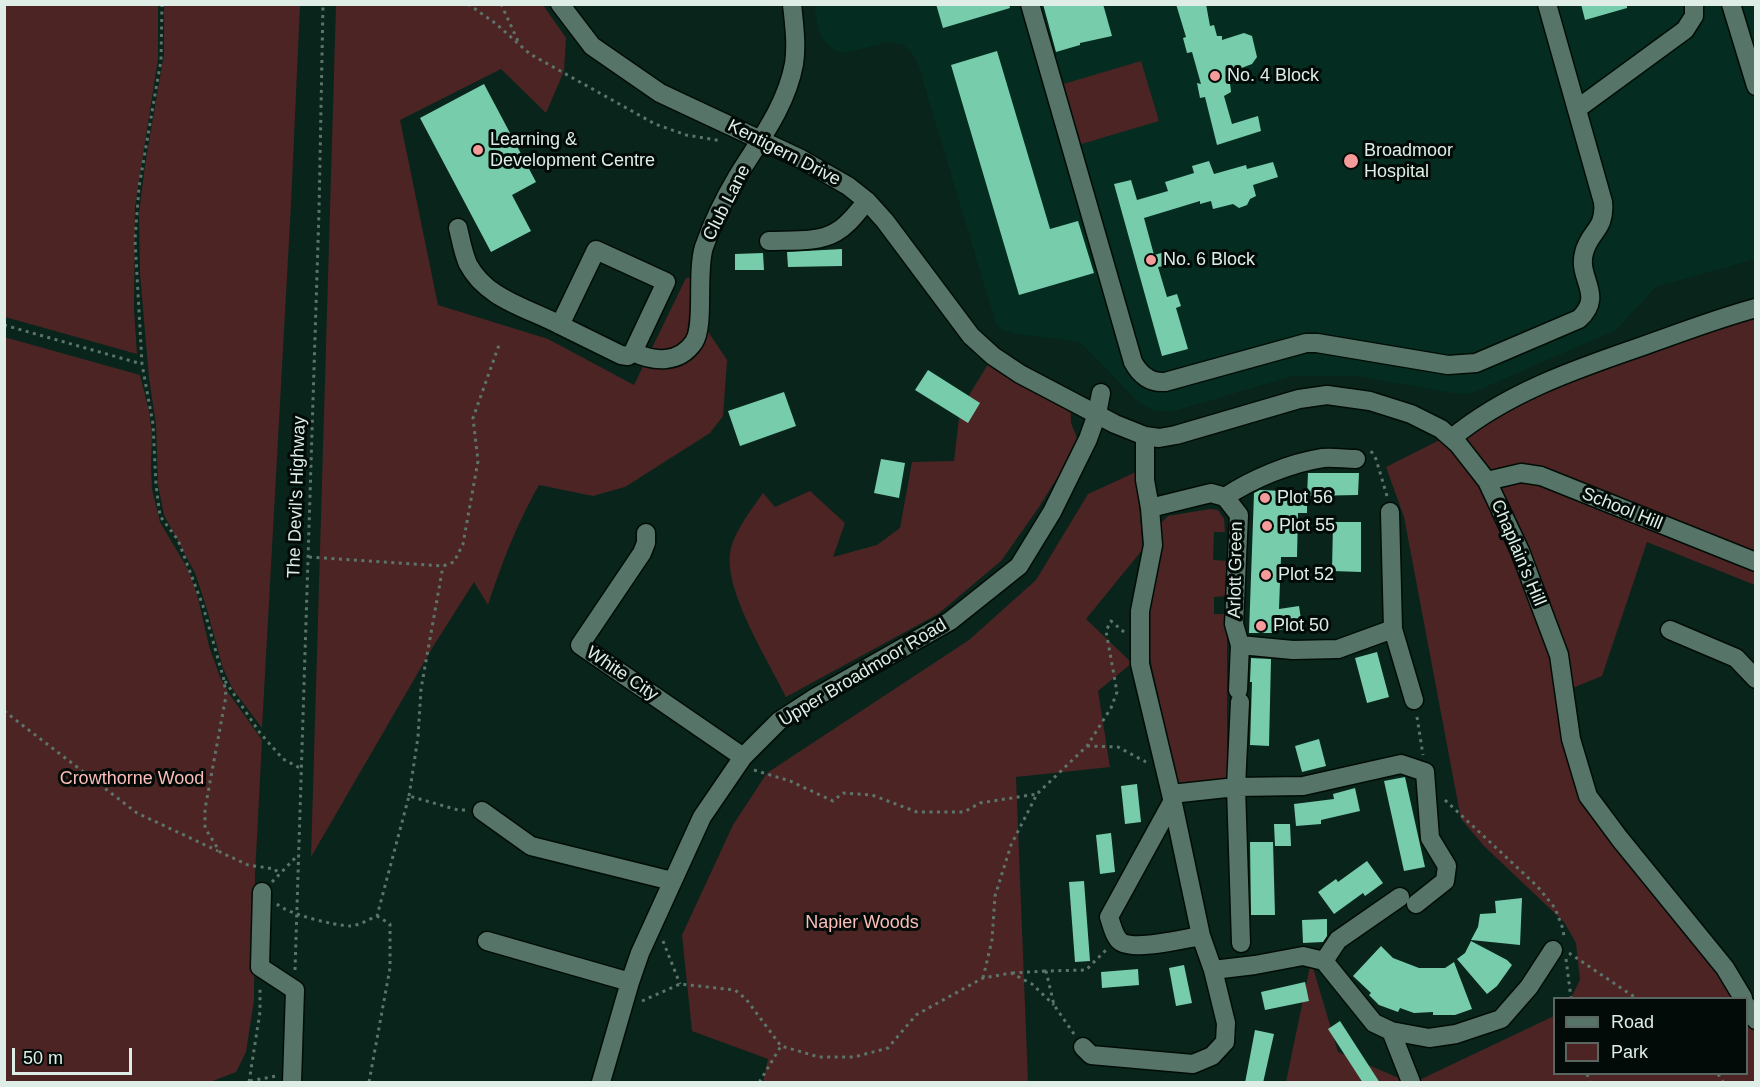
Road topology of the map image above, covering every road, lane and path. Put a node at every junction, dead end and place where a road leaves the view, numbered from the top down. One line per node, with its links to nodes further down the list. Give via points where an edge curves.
1 (162, 4): 24 (path, via 161,60 139,187 135,240)
2 (323, 4): 35 (path, The Devil's Highway)
3 (468, 4): 11 (path)
4 (501, 4): 11 (path)
5 (560, 4): 14 (street, Kentigern Drive, via 592,46 660,93)
6 (792, 4): 14 (street, Club Lane, via 794,63 788,87)
7 (1030, 4): 13 (street, via 1133,362 1138,371 1156,383 1306,343 1464,365 1579,319 1590,303 1584,253 1601,225 1604,210)
8 (1547, 4): 13 (street)
9 (1694, 4): 13 (street, via 1694,16 1685,30)
10 (1731, 4): 12 (street)
11 (519, 44): 15 (path, via 530,54 655,124 686,135)
12 (1755, 86)
13 (1577, 109)
14 (762, 140): 16 (street, Kentigern Drive, via 848,186); 23 (street, Club Lane, via 736,178 703,249 699,330 694,342 671,359 657,360)
15 (732, 141)
16 (867, 201): 18 (street, via 847,224 829,236); 26 (street, Kentigern Drive, via 978,343 1020,374)
17 (458, 228): 21 (street, Club Lane, via 467,262 485,287)
18 (769, 241)
19 (1755, 309): 28 (street, via 1538,386 1472,421)
20 (4, 325): 24 (path)
21 (560, 325): 23 (street, Club Lane, via 621,355); 23 (street, via 596,250 666,282)
22 (499, 345): 37 (path, via 473,418 478,461 463,544 454,562)
23 (633, 352)
24 (142, 364): 43 (path, via 153,424 160,516 178,540 203,606)
25 (1101, 393): 26 (street, Upper Broadmoor Road)
26 (1097, 414): 27 (street, Chaplain's Hill); 48 (street, Upper Broadmoor Road, via 1052,512 1019,566 950,621 779,721)
27 (1145, 436): 28 (street, Chaplain's Hill, via 1176,435 1299,399 1327,395 1370,401 1411,414); 32 (street, via 1144,480)
28 (1452, 438): 30 (street, Chaplain's Hill)
29 (1356, 459): 31 (street, Arlott Green, via 1324,458 1272,472)
30 (1486, 481): 36 (street, School Hill, via 1521,473 1541,476); 80 (street, Chaplain's Hill, via 1520,551 1559,655 1571,739 1588,796 1725,968)
31 (1225, 497): 32 (street, Arlott Green, via 1211,493); 40 (street, Arlott Green, via 1239,515 1234,624)
32 (1150, 508): 41 (street, via 1153,545 1140,611)
33 (1390, 512): 38 (street)
34 (646, 533): 48 (street, White City, via 642,553 580,645)
35 (309, 556): 37 (path); 49 (path, The Devil's Highway)
36 (1755, 562)
37 (443, 566): 53 (path, via 421,689)
38 (1393, 629): 40 (street, Arlott Green, via 1338,649); 44 (street)
39 (1671, 630): 42 (street, via 1736,658)
40 (1240, 645): 51 (street, Arlott Green)
41 (1140, 646): 46 (path, via 1111,621 1106,631 1117,692); 47 (street, via 1140,664)
42 (1755, 679)
43 (224, 680): 49 (path, via 260,733 283,759); 56 (path, via 226,696 205,809 205,828)
44 (1414, 700): 50 (path)
45 (4, 711): 56 (path, via 136,813)
46 (1087, 747): 47 (path, via 1118,747 1145,762); 52 (path)
47 (1162, 757): 54 (street)
48 (739, 762): 52 (path, via 833,801 843,793 872,795 917,812 964,812 980,803); 59 (street, Upper Broadmoor Road, via 702,817)
49 (301, 768): 57 (path, The Devil's Highway)
50 (1426, 777): 51 (street, via 1401,764 1303,786); 68 (path, via 1555,908 1563,929); 69 (street, via 1430,838 1446,866 1445,881 1338,940)
51 (1236, 787): 54 (street); 67 (street, Arlott Green)
52 (1037, 794): 74 (path, via 1011,845 995,896 992,940)
53 (409, 796): 55 (path, via 458,810); 63 (path)
54 (1171, 799): 64 (street, via 1109,917); 65 (street)
55 (482, 811): 59 (street, via 531,846)
56 (220, 852): 58 (path, via 248,865 275,869)
57 (298, 855): 58 (path); 62 (path, The Devil's Highway)
58 (279, 875): 60 (path)
59 (672, 881): 61 (street, Upper Broadmoor Road)
60 (262, 892): 70 (street)
61 (658, 913): 75 (street, Upper Broadmoor Road); 76 (path, via 660,934)
62 (297, 915): 63 (path, via 352,926); 77 (path, The Devil's Highway)
63 (377, 916): 88 (path, via 390,924 390,968)
64 (1115, 934): 65 (street, via 1120,941 1136,945); 72 (path, via 1106,951 1086,970)
65 (1201, 936): 71 (street)
66 (487, 941): 75 (street)
67 (1241, 944)
68 (1558, 945): 83 (street, via 1501,1018 1456,1034 1429,1038)
69 (1324, 961): 71 (street, via 1303,956); 83 (street, via 1374,1023)
70 (260, 968): 77 (street); 87 (path, via 260,1012)
71 (1213, 970): 85 (street, via 1226,1023 1225,1042 1212,1056 1193,1064 1091,1055)
72 (1046, 971): 73 (path); 81 (path)
73 (1011, 973): 74 (path); 81 (path, via 1032,984)
74 (983, 978): 84 (path, via 916,1015 888,1048 854,1057 819,1057)
75 (630, 982): 82 (street, Upper Broadmoor Road)
76 (680, 984): 82 (path); 84 (path, via 735,990)
77 (295, 990): 86 (street)
78 (1571, 997): 79 (path, via 1566,950)
79 (1633, 997)
80 (1742, 997)
81 (1054, 1005): 85 (path)
82 (622, 1010): 89 (street, Upper Broadmoor Road)
83 (1391, 1031): 91 (street)
84 (781, 1046): 90 (path)
85 (1083, 1047)
86 (292, 1078): 87 (path)
87 (249, 1082)
88 (369, 1083)
89 (601, 1083)
90 (761, 1083)
91 (1411, 1083)

